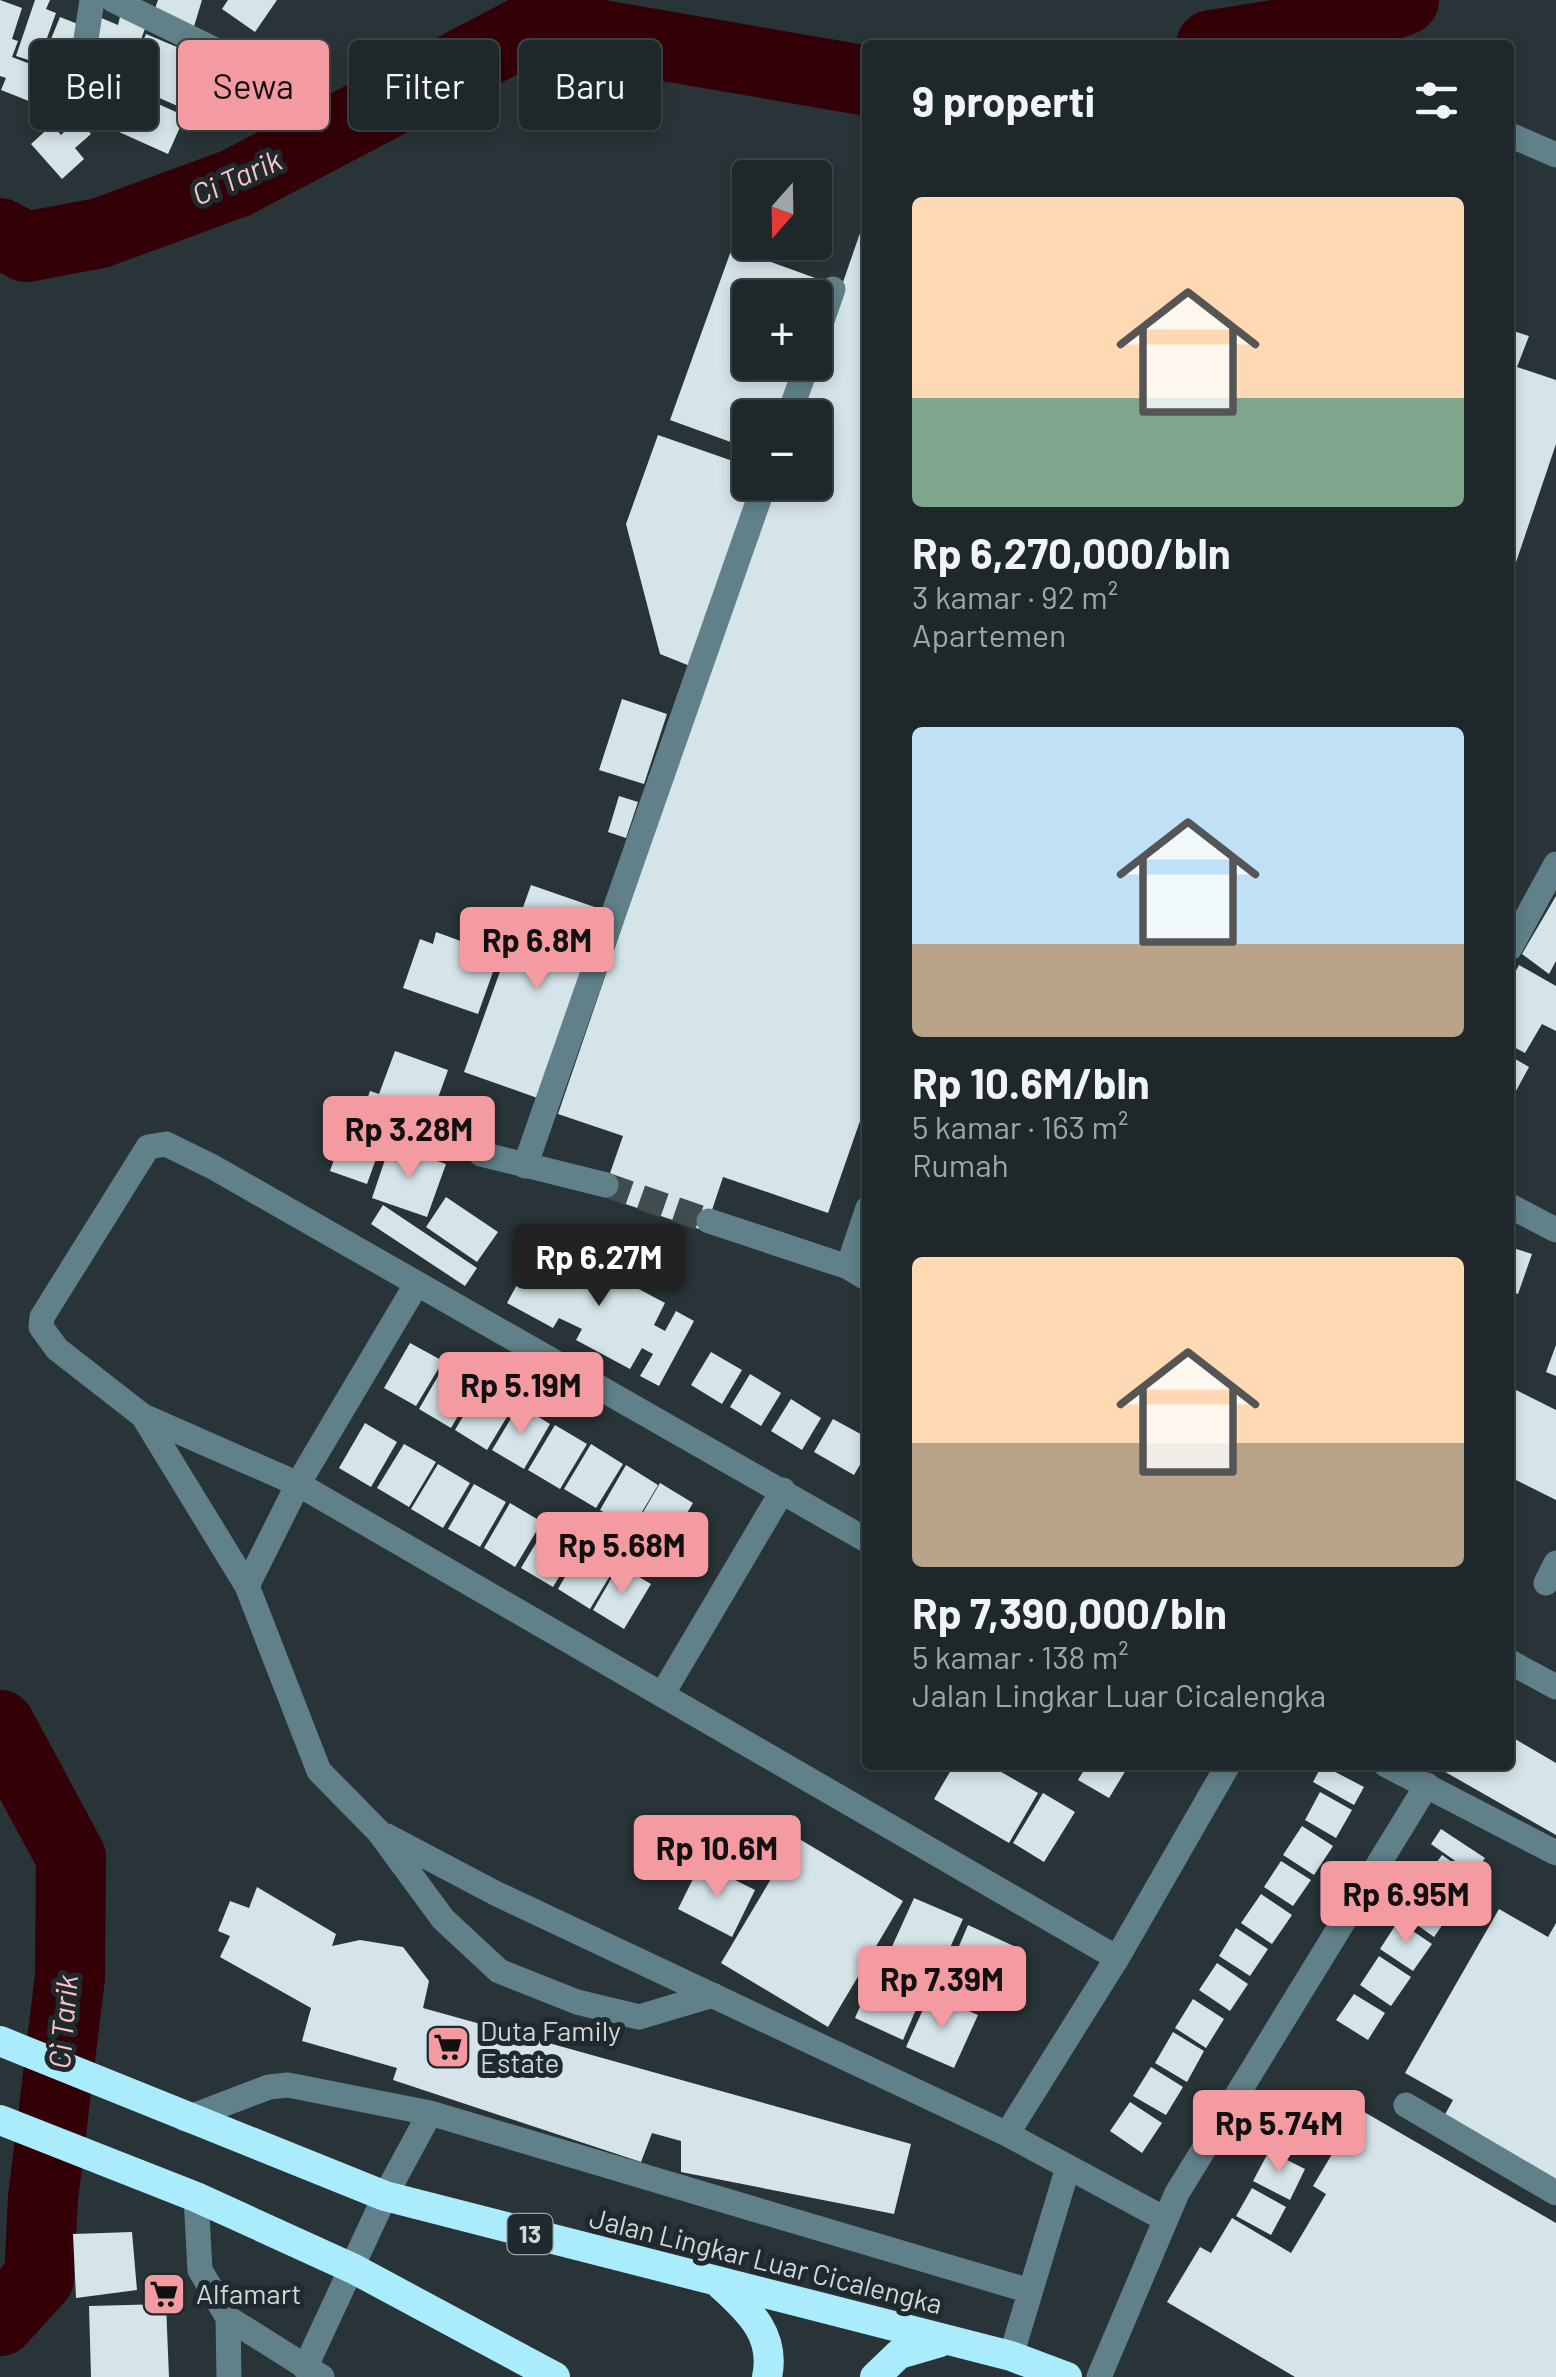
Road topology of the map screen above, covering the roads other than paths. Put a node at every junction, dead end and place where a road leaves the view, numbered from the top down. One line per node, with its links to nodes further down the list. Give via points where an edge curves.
1 (92, 0): 3 (street)
2 (113, 0): 4 (street)
3 (86, 40)
4 (195, 40)
5 (1514, 137): 6 (street)
6 (1556, 155)
7 (833, 290): 8 (street)
8 (832, 293)
9 (759, 500): 13 (street)
10 (1556, 864): 11 (street)
11 (1514, 941)
12 (481, 1154): 13 (street)
13 (524, 1166): 14 (street)
14 (606, 1185)
15 (1514, 1208): 17 (street)
16 (709, 1221): 19 (street)
17 (1556, 1230)
18 (862, 1247): 19 (street)
19 (858, 1273)
20 (416, 1284): 21 (street, via 213,1167 157,1143 41,1327 57,1349); 22 (street); 23 (street)
21 (143, 1416): 22 (street); 25 (street)
22 (298, 1484): 25 (street); 28 (street)
23 (783, 1490): 24 (street); 28 (street)
24 (862, 1537)
25 (247, 1586): 32 (street, via 319,1770)
26 (1514, 1664): 27 (street)
27 (1556, 1687)
28 (662, 1693): 34 (street)
29 (1225, 1770): 34 (street)
30 (1396, 1770): 31 (street)
31 (1427, 1785): 33 (street); 46 (street)
32 (379, 1832): 35 (street); 35 (street, via 443,1919 499,1971 577,2002 639,2017)
33 (1556, 1854)
34 (1117, 1958): 41 (street)
35 (713, 1995): 41 (street)
36 (0, 2041): 39 (highway, Jalan Lingkar Luar Cicalengka / 13)
37 (1406, 2106): 43 (street)
38 (430, 2114): 39 (street, via 288,2086); 45 (street); 49 (street)
39 (185, 2119): 45 (highway, Jalan Lingkar Luar Cicalengka / 13)
40 (0, 2120): 44 (highway)
41 (1008, 2134): 42 (street)
42 (1068, 2167): 46 (street); 49 (street)
43 (1556, 2194)
44 (196, 2196): 47 (highway); 50 (street, via 200,2270)
45 (386, 2196): 47 (street); 48 (highway, Jalan Lingkar Luar Cicalengka / 13)
46 (1163, 2218): 59 (street)
47 (354, 2269): 53 (street); 55 (highway)
48 (719, 2283): 51 (highway, Jalan Lingkar Luar Cicalengka / 13); 56 (highway, via 751,2312 769,2346)
49 (1030, 2291): 52 (street)
50 (228, 2318): 53 (street); 54 (street)
51 (950, 2341): 52 (highway, Jalan Lingkar Luar Cicalengka / 13); 57 (highway, via 899,2354)
52 (1011, 2356): 58 (highway, 13)
53 (314, 2372)
54 (228, 2377)
55 (555, 2377)
56 (767, 2377)
57 (876, 2377)
58 (1067, 2377)
59 (1098, 2377)

